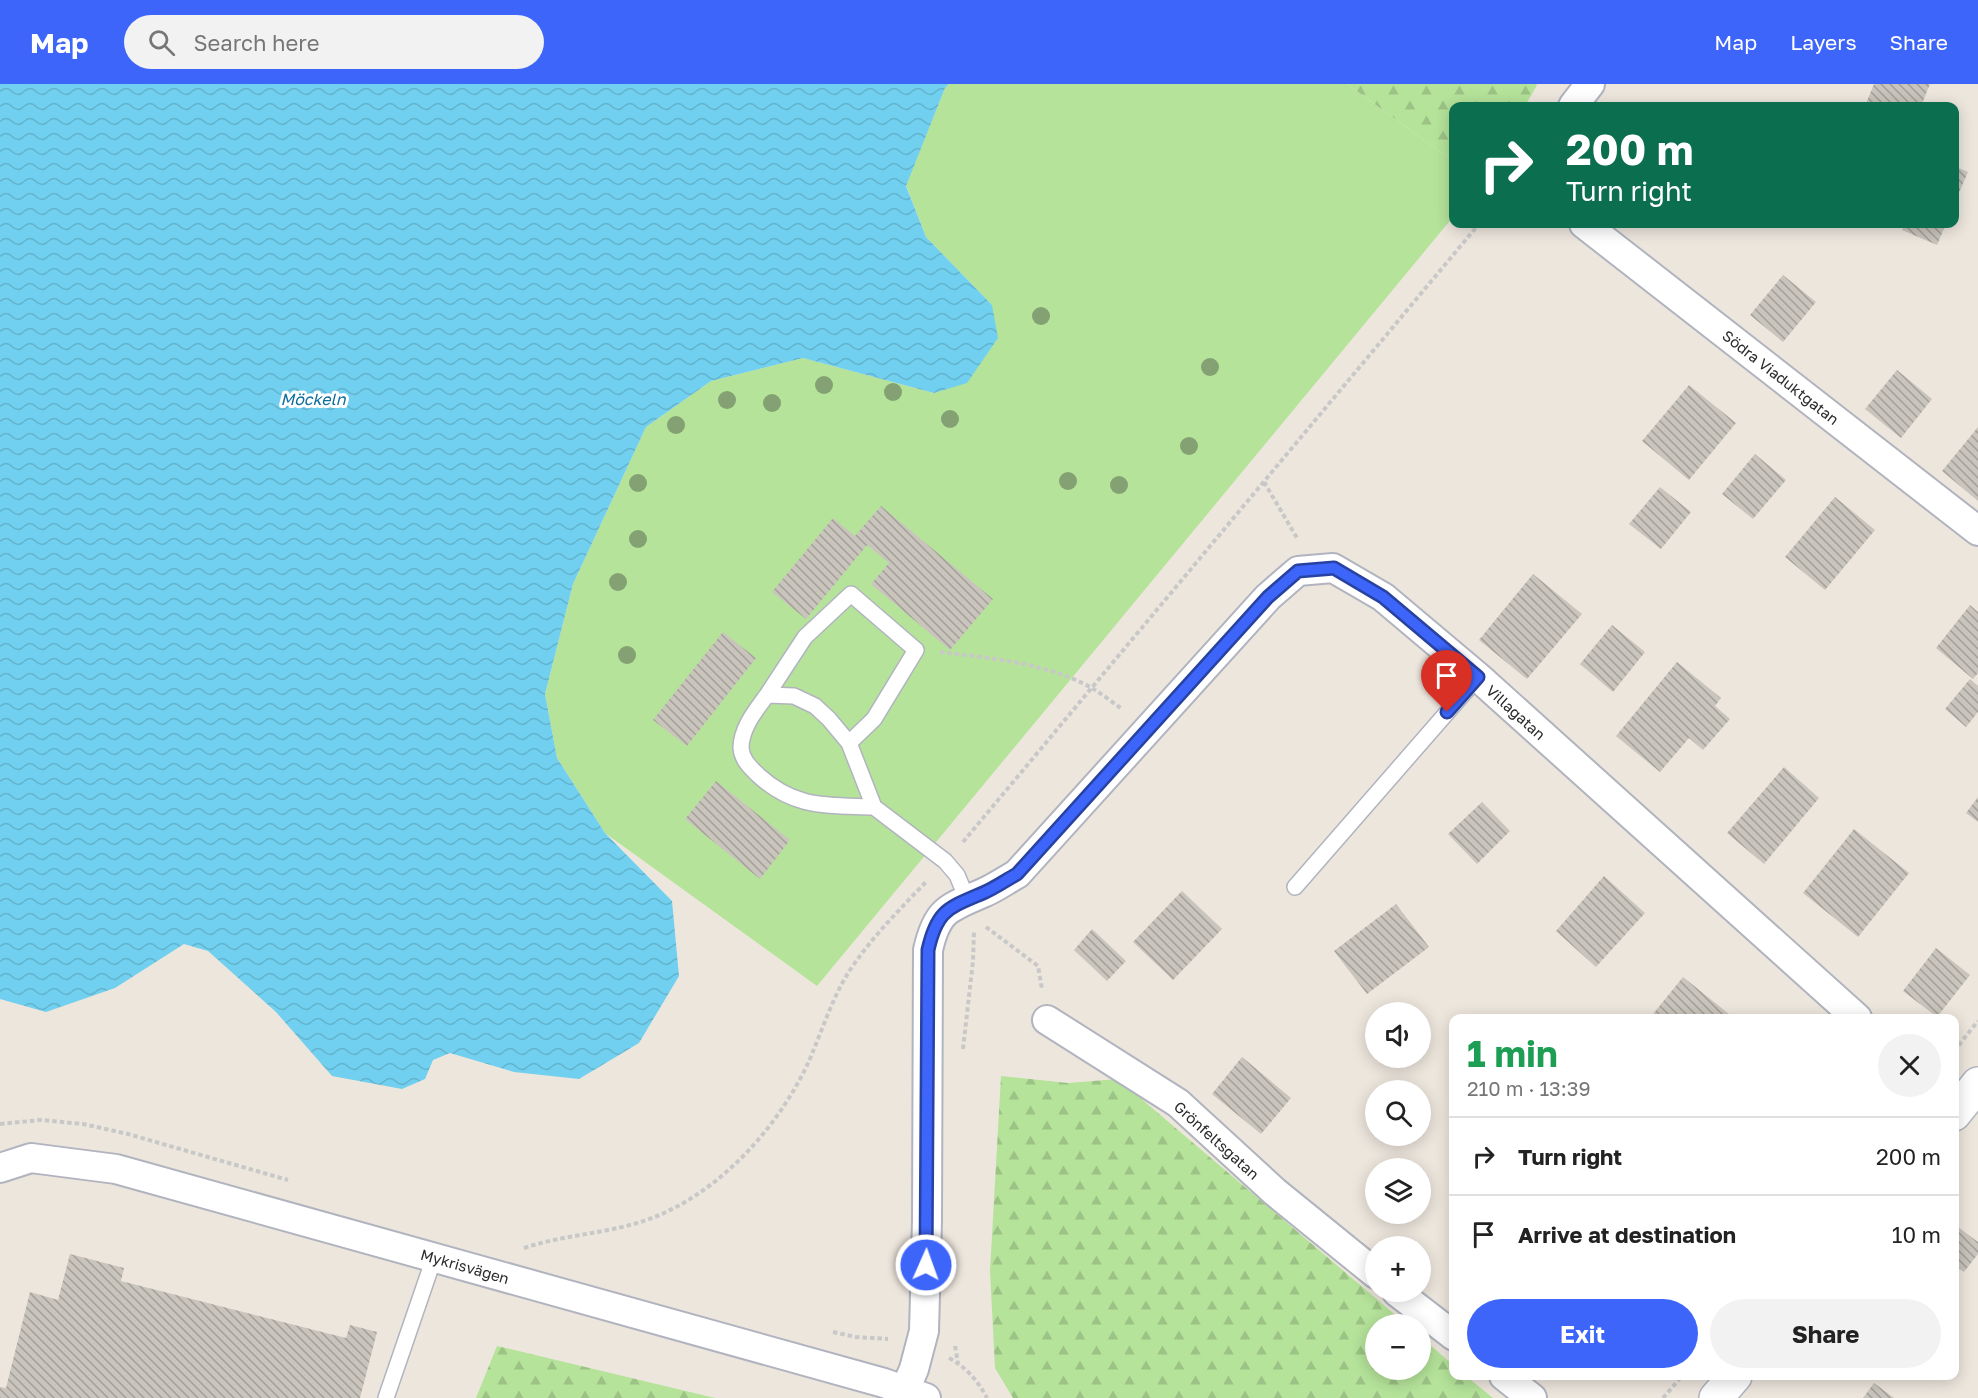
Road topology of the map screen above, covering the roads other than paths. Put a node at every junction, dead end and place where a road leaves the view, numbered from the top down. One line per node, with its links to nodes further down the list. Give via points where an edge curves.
1 (1590, 84): 2 (street)
2 (1576, 102)
3 (1589, 228): 4 (street, Södra Viaduktgatan)
4 (1978, 531)
5 (1478, 677): 9 (lane); 10 (street, Villagatan, via 1383,597 1334,568 1298,571 1268,597 1017,874); 11 (street, Villagatan)
6 (767, 695): 7 (lane, via 794,696 815,706); 7 (lane, via 805,637 851,594 916,650 874,719); 8 (lane, via 747,723 741,748 746,764 785,796 824,805)
7 (849, 743): 8 (lane)
8 (874, 807): 10 (lane, via 945,861 957,875)
9 (1295, 887)
10 (967, 899): 22 (street, via 943,914 933,929 928,950 928,1213 924,1331 914,1369)
11 (1853, 1014)
12 (1047, 1020): 17 (street, Grönfeltsgatan, via 1178,1103 1275,1192)
13 (1978, 1084): 14 (street)
14 (1959, 1106)
15 (0, 1168): 16 (street, Mykrisvägen, via 31,1158 116,1169)
16 (434, 1258): 22 (street, Mykrisvägen); 23 (lane)
17 (1365, 1265)
18 (1410, 1302): 19 (street)
19 (1449, 1332)
20 (1509, 1380): 24 (street)
21 (1732, 1380): 25 (street)
22 (915, 1394)
23 (386, 1398)
24 (1532, 1398)
25 (1716, 1398)

